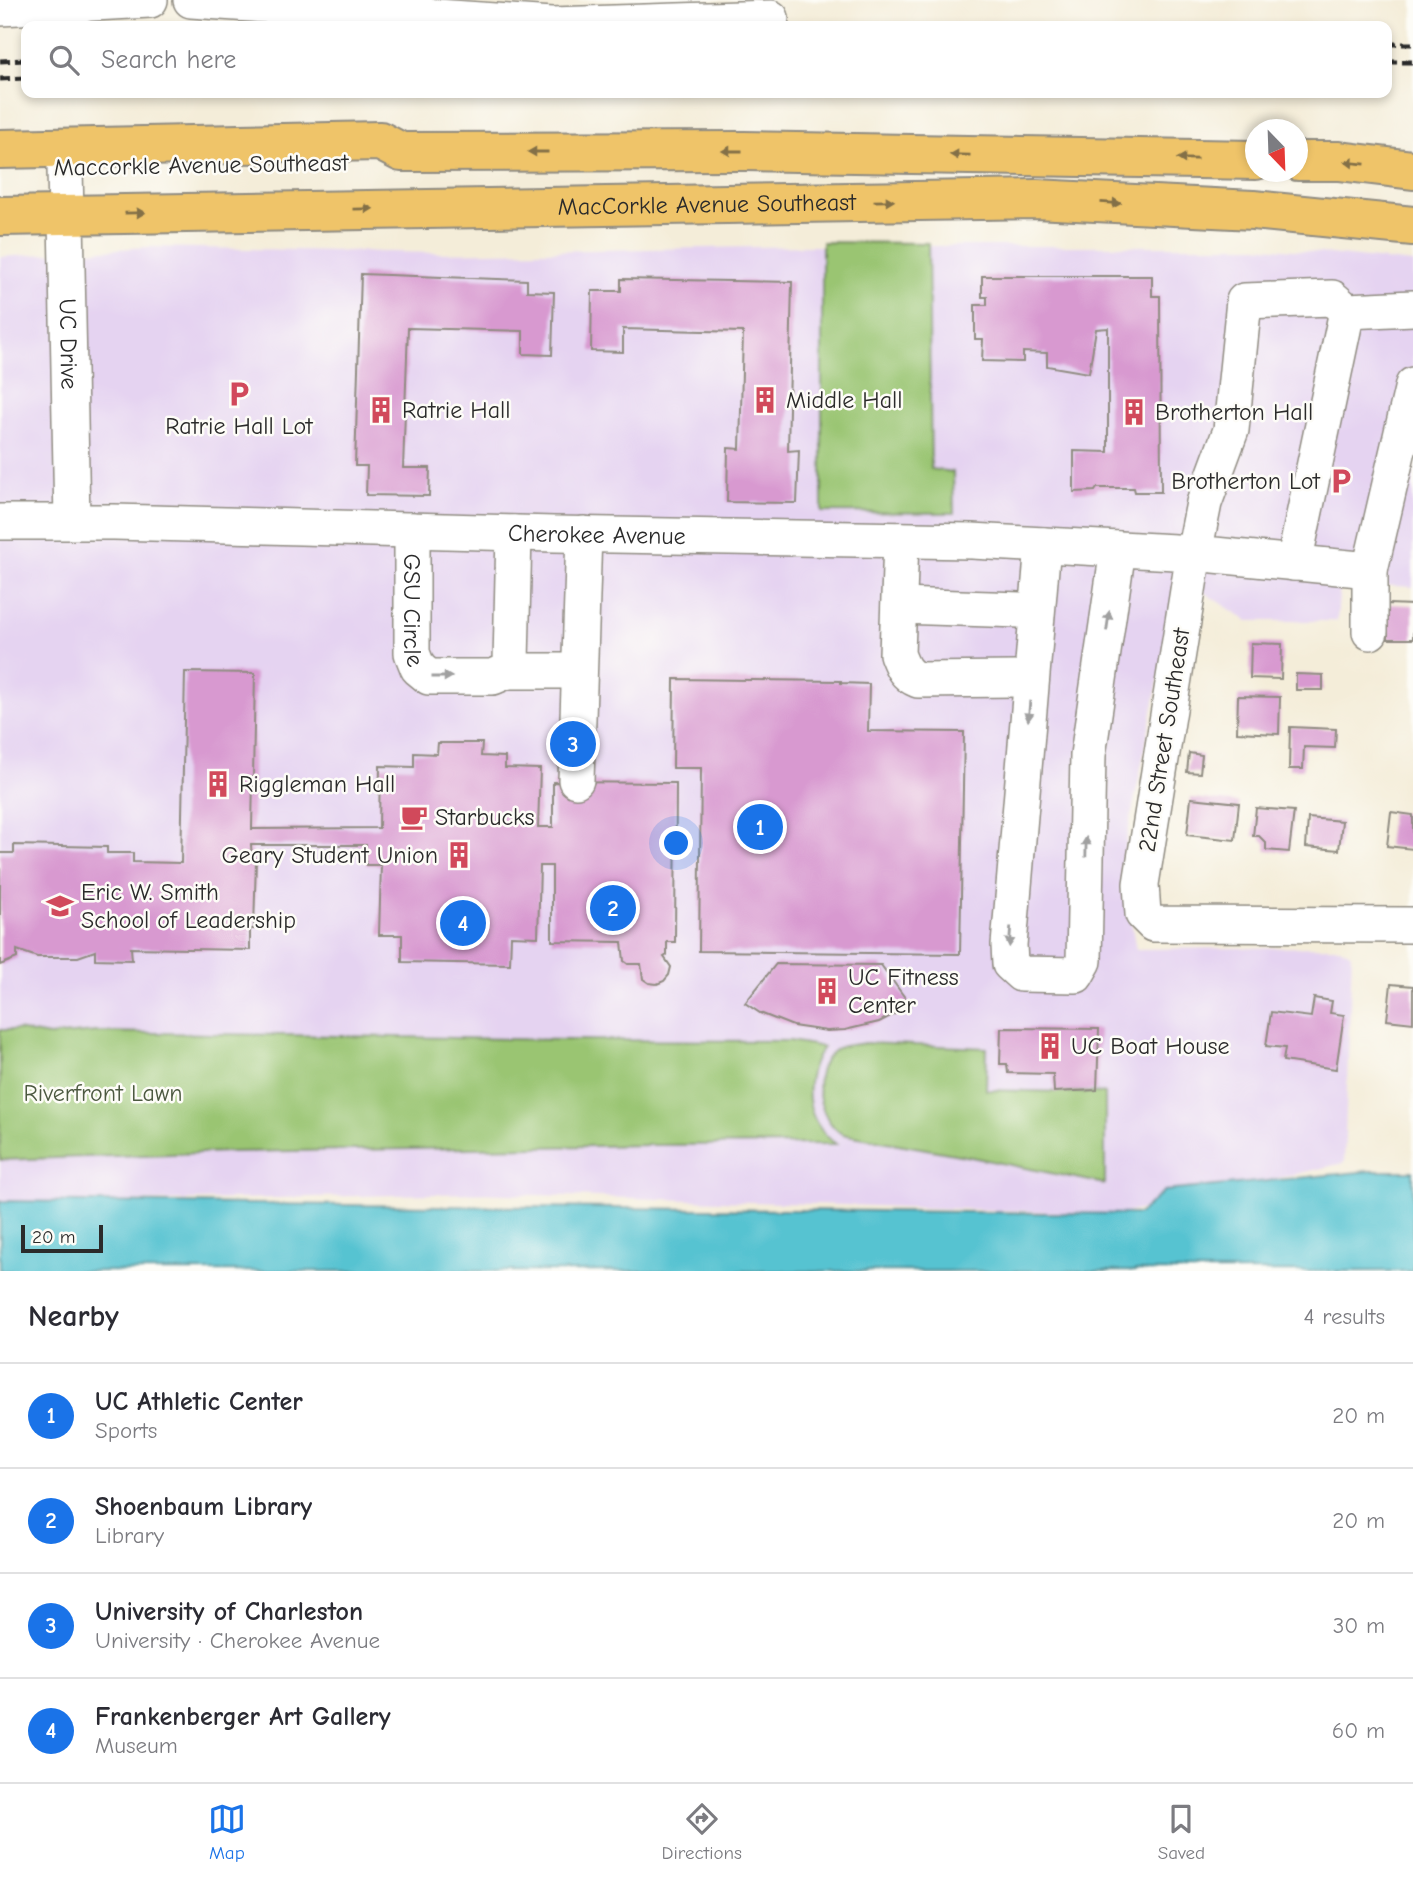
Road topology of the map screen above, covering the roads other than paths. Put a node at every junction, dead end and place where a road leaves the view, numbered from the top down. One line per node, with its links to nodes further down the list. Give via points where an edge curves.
1 (150, 0): 3 (street)
2 (191, 0): 5 (street)
3 (0, 8)
4 (771, 18): 6 (street)
5 (494, 21)
6 (677, 21)
7 (0, 149): 8 (main road, MacCorkle Avenue Southeast, via 380,141)
8 (401, 152): 9 (main road, MacCorkle Avenue Southeast, one-way to 8, via 744,151); 11 (main road, Maccorkle Avenue Southeast, via 379,161)
9 (1245, 160)
10 (1308, 161): 13 (main road, one-way to 10)
11 (65, 167): 12 (main road, Maccorkle Avenue Southeast); 14 (street, UC Drive)
12 (0, 169)
13 (1413, 170)
14 (67, 215): 15 (main road, MacCorkle Avenue Southeast); 16 (main road, MacCorkle Avenue Southeast, one-way to 16, via 1036,199 1253,210); 20 (street, UC Drive)
15 (0, 216)
16 (1404, 227)
17 (1413, 308): 18 (street)
18 (1348, 311): 28 (street, 22nd Street Southeast, via 1332,298 1244,301 1231,430 1204,503); 29 (street)
19 (1413, 385): 30 (street)
20 (72, 521): 21 (street, Cherokee Avenue); 22 (street, Cherokee Avenue)
21 (0, 522)
22 (412, 530): 23 (street, Cherokee Avenue); 34 (street, GSU Circle, one-way to 34, via 412,653 418,668 429,677 494,677)
23 (514, 533): 24 (street, Cherokee Avenue); 34 (street, via 511,662)
24 (584, 534): 25 (street, Cherokee Avenue); 35 (street)
25 (901, 540): 26 (street, Cherokee Avenue); 31 (street)
26 (1043, 545): 27 (street, Cherokee Avenue); 27 (street, one-way to 27, via 1009,945 1010,964 1021,974 1076,975 1084,961 1088,755)
27 (1118, 549): 28 (street, Cherokee Avenue)
28 (1194, 553): 29 (street, Cherokee Avenue); 38 (street, 22nd Street Southeast, via 1141,884 1143,914 1153,924)
29 (1294, 563): 30 (street, Cherokee Avenue)
30 (1370, 570): 33 (street)
31 (899, 606): 32 (street); 36 (street, via 897,654 909,676 919,680)
32 (1021, 610)
33 (1370, 632)
34 (507, 671): 35 (street, GSU Circle)
35 (578, 671): 37 (street)
36 (1017, 679)
37 (576, 780)
38 (1413, 925)

